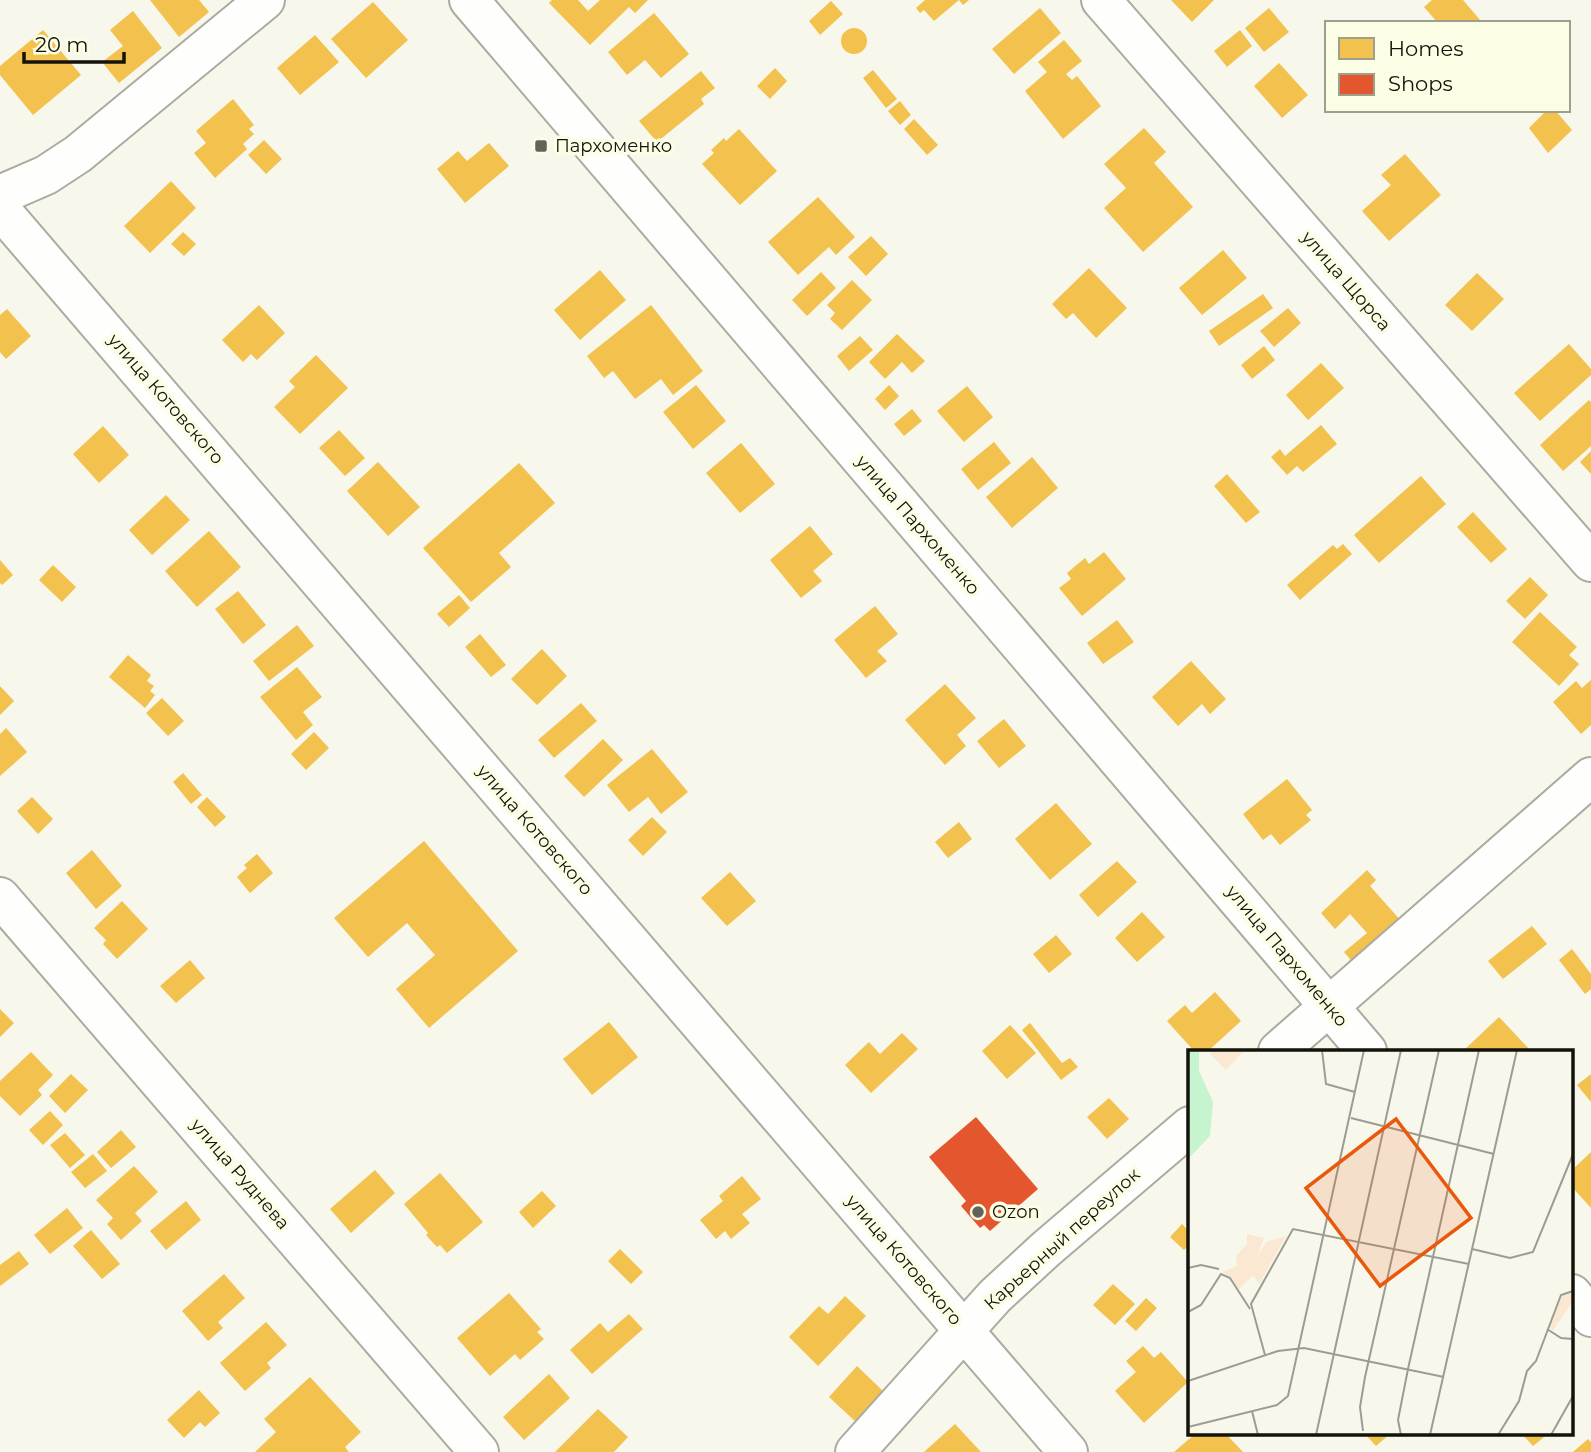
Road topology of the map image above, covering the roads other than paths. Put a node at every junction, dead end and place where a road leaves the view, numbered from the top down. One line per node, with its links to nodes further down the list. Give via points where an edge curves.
1 (265, 0): 4 (street, via 78,153 46,175)
2 (469, 0): 9 (street, улица Пархоменко)
3 (1101, 0): 6 (street, улица Щорса)
4 (0, 195)
5 (0, 209): 15 (street, улица Котовского)
6 (1591, 562)
7 (1591, 777): 9 (street)
8 (0, 897): 16 (street, улица Руднева)
9 (1330, 1007): 10 (street); 11 (street, улица Пархоменко)
10 (1279, 1050)
11 (1366, 1050)
12 (1188, 1128): 15 (street, Карьерный переулок, via 1046,1249)
13 (1574, 1296): 14 (street)
14 (1591, 1317)
15 (965, 1330): 17 (street, Карьерный переулок); 18 (street, улица Котовского)
16 (479, 1452)
17 (855, 1452)
18 (1068, 1452)

